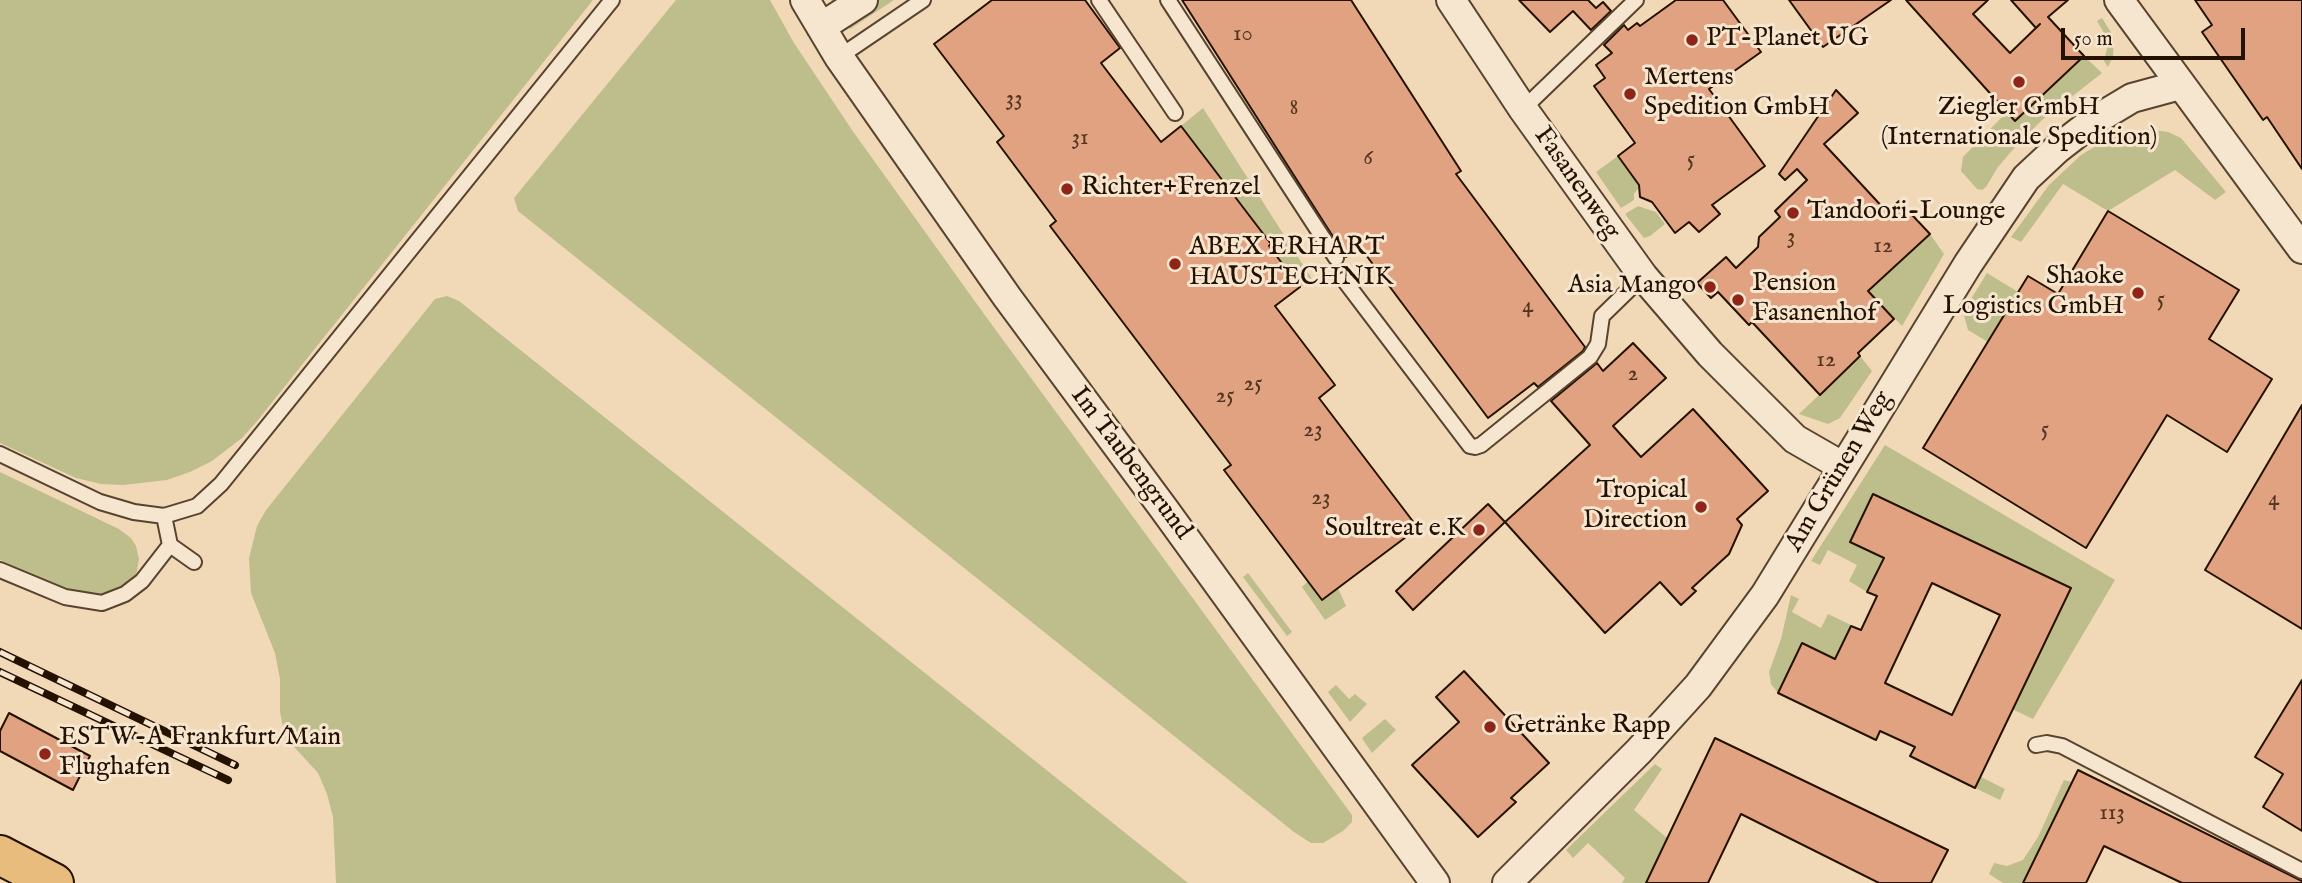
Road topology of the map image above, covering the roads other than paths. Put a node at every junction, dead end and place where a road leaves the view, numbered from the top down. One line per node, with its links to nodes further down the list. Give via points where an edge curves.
1 (612, 0): 20 (lane, via 221,484 197,506)
2 (805, 0): 10 (street, Im Taubengrund)
3 (863, 0): 10 (street)
4 (923, 0): 10 (lane)
5 (1099, 0): 13 (lane)
6 (1168, 0): 15 (lane)
7 (1451, 0): 12 (street, Fasanenweg)
8 (1636, 0): 12 (lane)
9 (2119, 0): 11 (street)
10 (830, 42): 28 (street, Im Taubengrund, via 1007,297)
11 (2180, 85): 14 (street); 19 (street, Am Grünen Weg, via 2132,98 2092,122 2026,178)
12 (1523, 109): 16 (street, Fasanenweg)
13 (1174, 113)
14 (2299, 238)
15 (1336, 258)
16 (1643, 276): 17 (lane, via 1602,316 1598,344 1590,357 1475,447); 19 (street, Fasanenweg, via 1710,354 1794,439)
17 (1344, 280)
18 (0, 454): 20 (lane, via 100,502)
19 (1842, 466): 29 (street, Am Grünen Weg, via 1765,595 1698,686)
20 (164, 516): 21 (lane)
21 (170, 545): 22 (lane); 23 (lane, via 142,582 102,603 65,597)
22 (194, 562)
23 (0, 570)
24 (2036, 745): 26 (lane, via 2062,746)
25 (0, 855): 27 (highway)
26 (2302, 871)
27 (54, 883)
28 (1435, 883)
29 (1507, 883)

